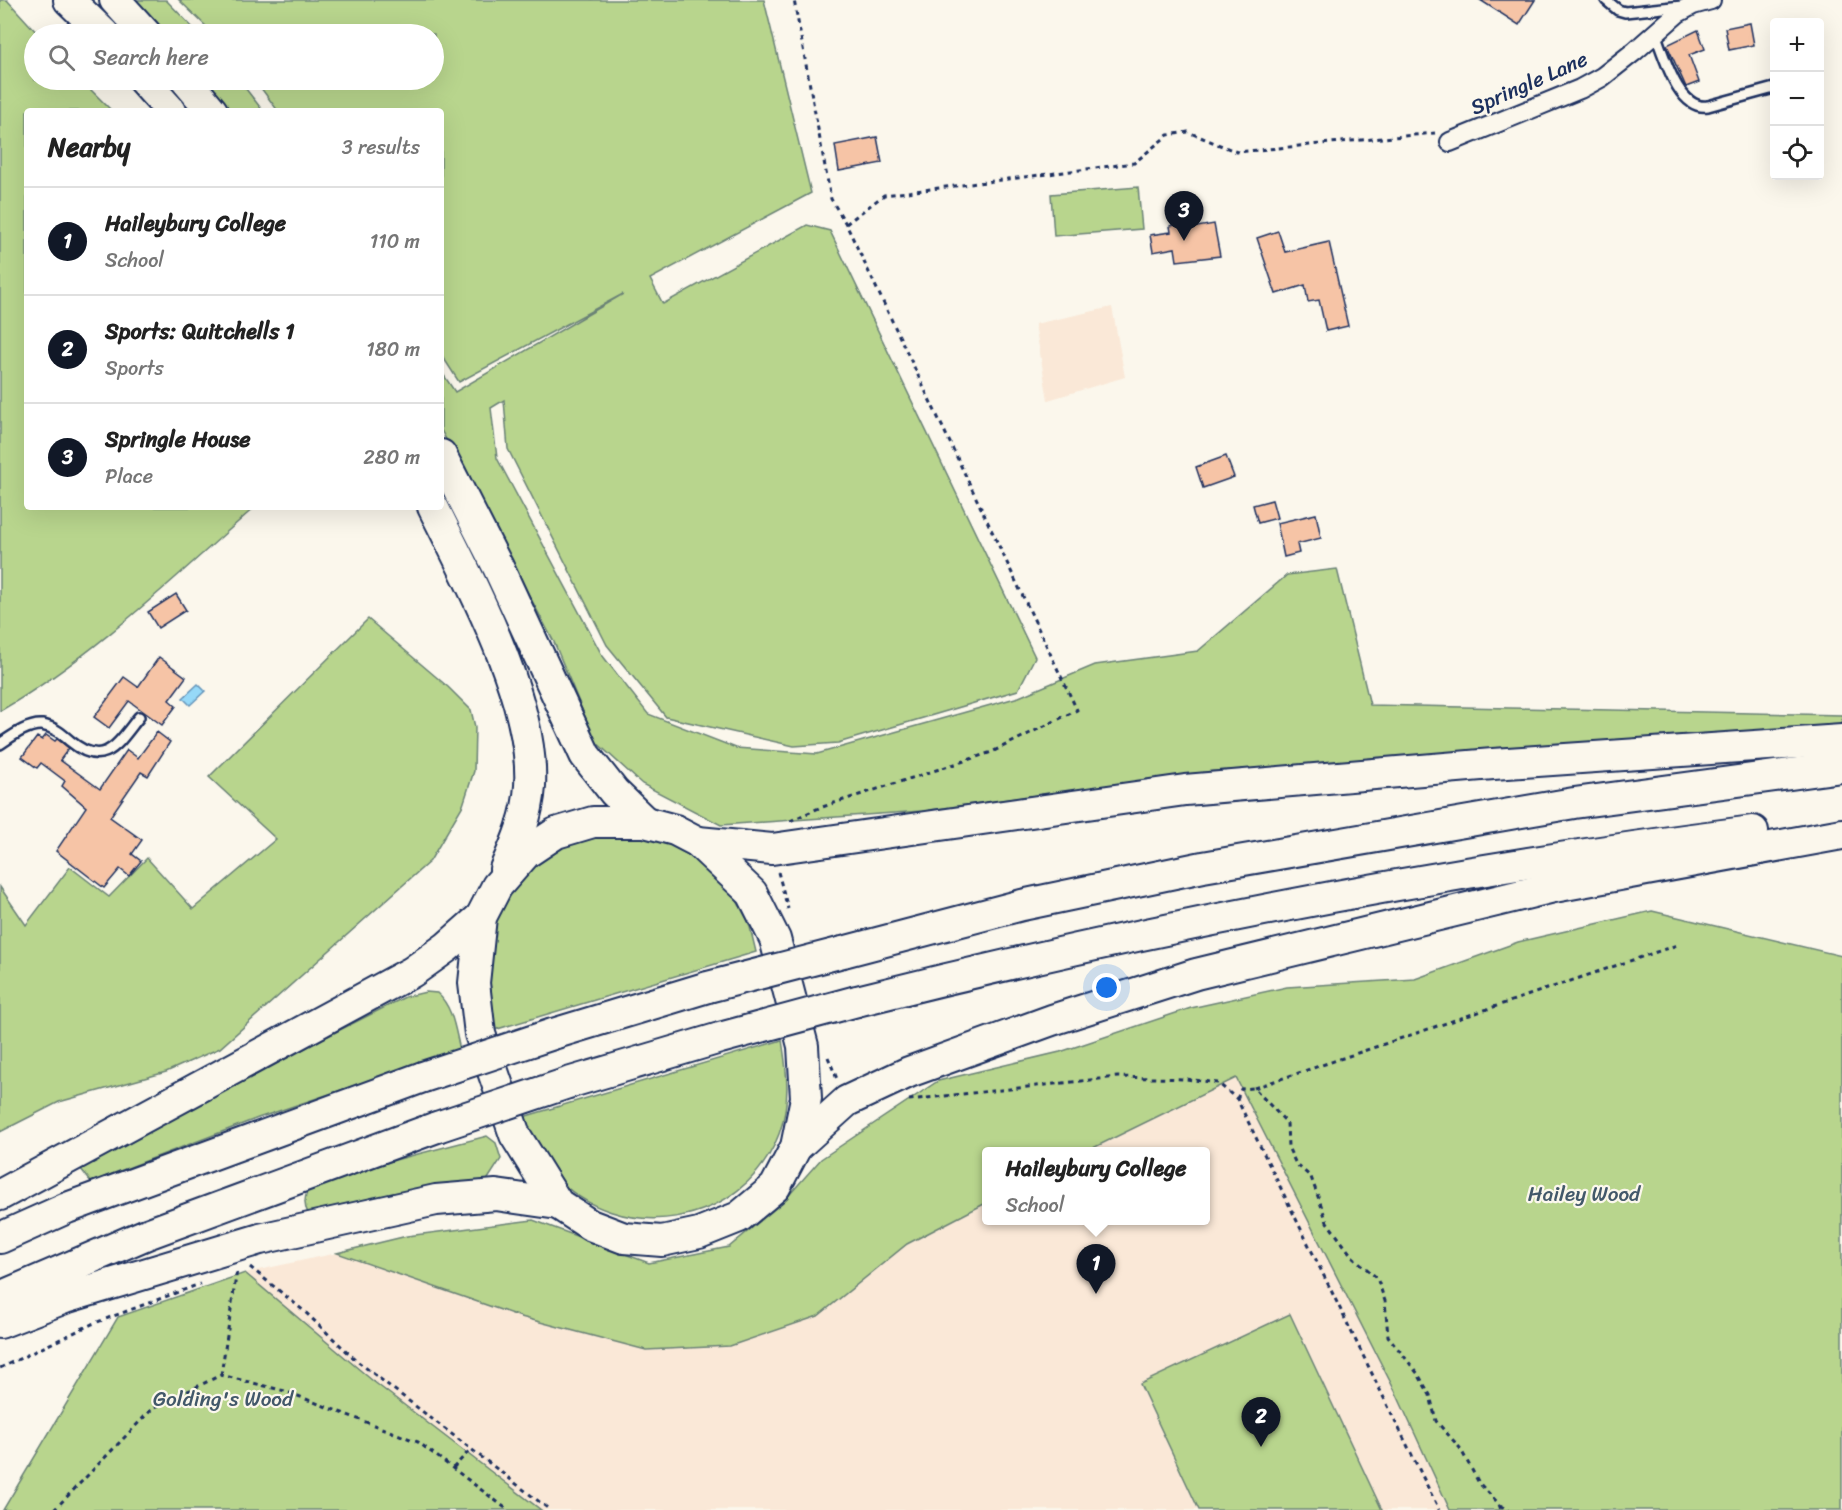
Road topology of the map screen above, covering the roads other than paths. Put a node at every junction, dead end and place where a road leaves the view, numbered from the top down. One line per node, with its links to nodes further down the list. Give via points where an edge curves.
1 (69, 0): 6 (highway)
2 (115, 0): 7 (highway)
3 (1606, 0): 5 (lane, via 1625,12)
4 (1711, 0): 5 (street, Springle Lane)
5 (1693, 5): 8 (street, Springle Lane)
6 (94, 24)
7 (137, 24)
8 (1655, 33): 9 (lane, via 1684,99 1690,104 1701,107); 14 (street, Springle Lane, via 1602,77 1580,89)
9 (1770, 89)
10 (152, 90): 12 (highway)
11 (194, 90): 13 (highway)
12 (168, 108)
13 (209, 108)
14 (1446, 137)
15 (444, 461): 22 (highway, via 585,755 599,776)
16 (434, 510): 25 (highway, via 498,650 528,737 527,807)
17 (139, 717): 19 (lane, via 118,744 103,753 83,751 57,730 40,725)
18 (1842, 740): 24 (highway, via 1185,790 772,849)
19 (0, 744)
20 (1842, 767): 30 (highway, bridge, via 1574,803 1203,867 1022,905 708,987 553,1034 111,1191)
21 (1842, 820): 31 (highway, bridge, via 1636,846 1218,917 856,1001 568,1083 437,1127 147,1234)
22 (645, 822): 24 (highway, via 675,830); 25 (highway, via 593,822 556,833 526,853)
23 (1842, 834): 27 (highway, via 1554,887 1196,974 1052,1020 909,1072 847,1101)
24 (698, 842): 27 (highway, via 752,893 775,939 803,1046 806,1098)
25 (497, 886): 26 (highway)
26 (481, 917): 28 (highway, via 412,972); 29 (highway, via 474,983 480,1034 515,1135)
27 (796, 1147): 29 (highway, via 776,1187 739,1217 699,1233 662,1241 624,1238 590,1225)
28 (0, 1195)
29 (558, 1203): 32 (highway, via 496,1195 436,1200 260,1239 65,1298)
30 (0, 1238)
31 (0, 1297)
32 (0, 1323)

